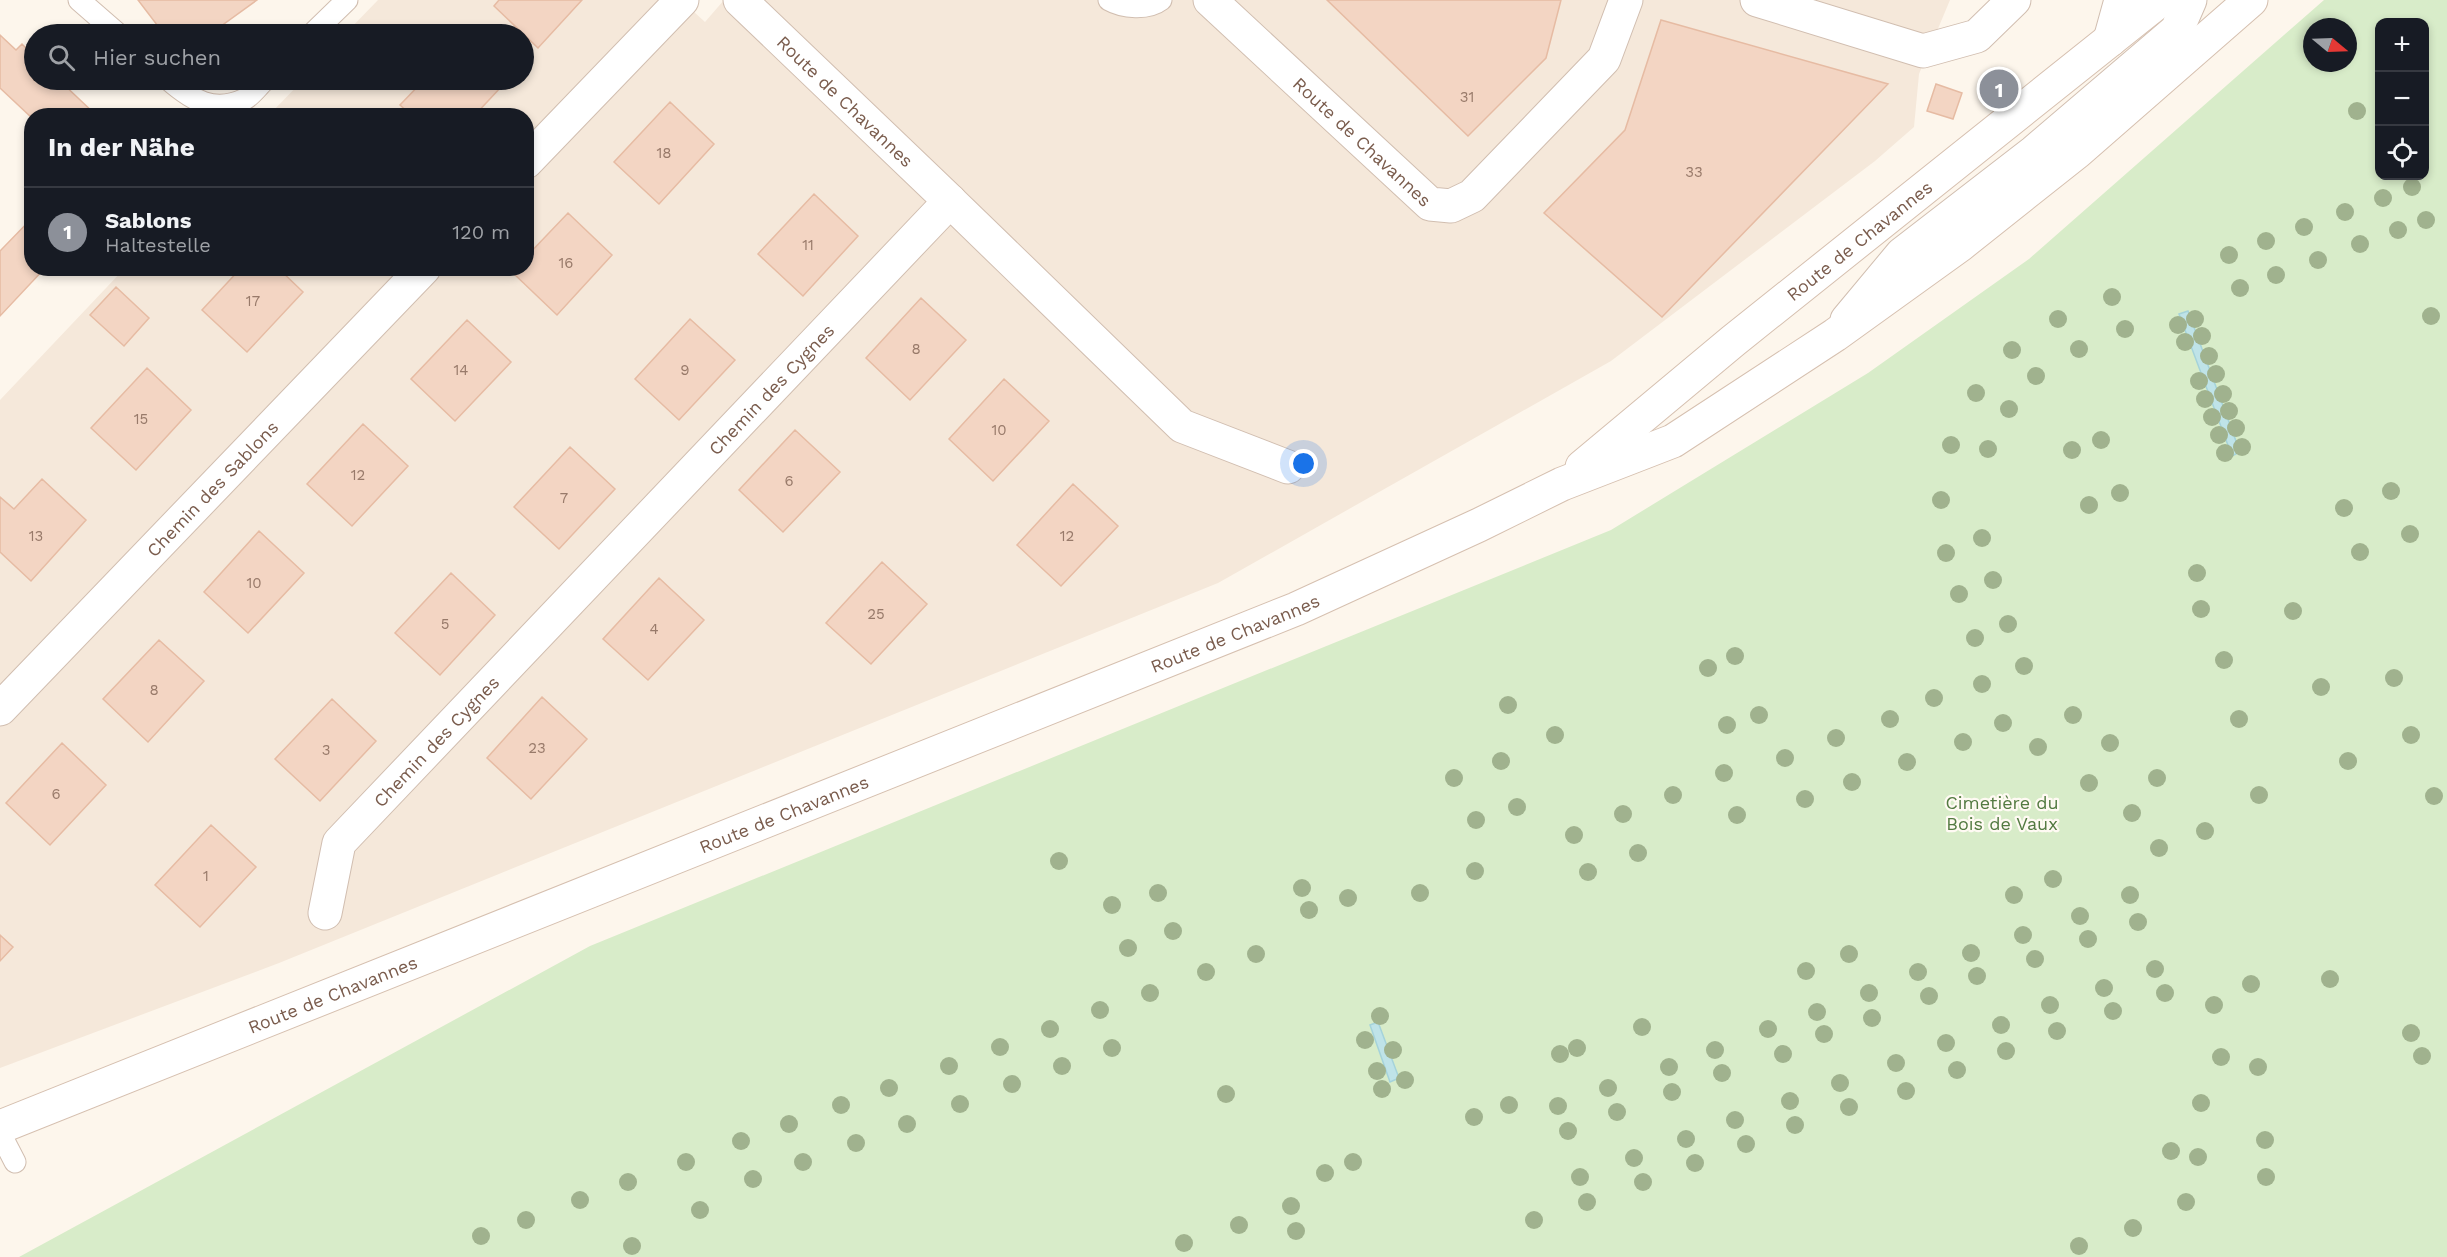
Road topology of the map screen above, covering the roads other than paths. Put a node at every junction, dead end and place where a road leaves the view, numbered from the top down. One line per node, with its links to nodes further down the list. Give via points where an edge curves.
1 (79, 0): 15 (lane)
2 (347, 0): 16 (lane)
3 (682, 0): 20 (street)
4 (740, 0): 21 (street, Route de Chavannes)
5 (1109, 0): 6 (lane, via 1141,7)
6 (1161, 0)
7 (1210, 0): 8 (street, Route de Chavannes, via 1430,204 1451,206 1472,195 1604,59)
8 (1626, 0)
9 (1757, 0): 10 (street, via 1923,51 1977,36)
10 (2014, 0)
11 (2121, 0): 17 (street)
12 (2160, 0): 17 (street, Route de Chavannes)
13 (2190, 0): 23 (street, Route de Chavannes, via 2177,30 2034,152 1902,254)
14 (2251, 0): 23 (street, Route de Chavannes, via 2077,152 1960,245)
15 (107, 24)
16 (322, 24)
17 (2110, 39): 25 (street, Route de Chavannes, via 1733,340)
18 (181, 90): 19 (lane, via 214,107 246,98)
19 (254, 90)
20 (534, 154)
21 (950, 201): 24 (street, via 1182,426); 27 (street, Chemin des Cygnes, via 339,843)
22 (416, 276): 26 (street, Chemin des Sablons)
23 (1835, 336): 25 (street, Route de Chavannes, via 1673,441)
24 (1288, 467)
25 (1562, 484): 28 (street, Route de Chavannes, via 1296,609)
26 (0, 709)
27 (325, 913)
28 (0, 1127)
29 (0, 1133): 30 (lane)
30 (15, 1162)

